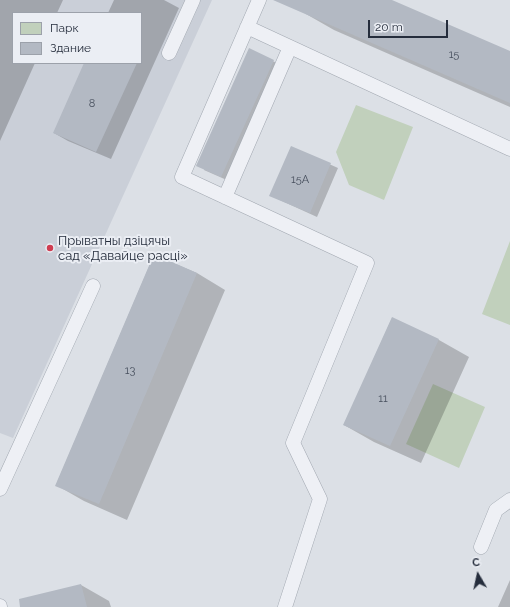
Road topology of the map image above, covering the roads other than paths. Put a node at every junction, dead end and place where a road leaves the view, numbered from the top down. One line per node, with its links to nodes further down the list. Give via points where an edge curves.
1 (193, 0): 5 (lane)
2 (259, 0): 3 (lane)
3 (247, 27): 4 (lane); 7 (lane, via 182,177)
4 (290, 47): 6 (lane); 7 (lane)
5 (169, 53)
6 (510, 149)
7 (225, 197): 12 (lane, via 367,263 293,442 320,499)
8 (93, 286): 9 (lane)
9 (0, 489)
10 (510, 500): 11 (lane, via 496,510)
11 (481, 547)
12 (285, 607)

